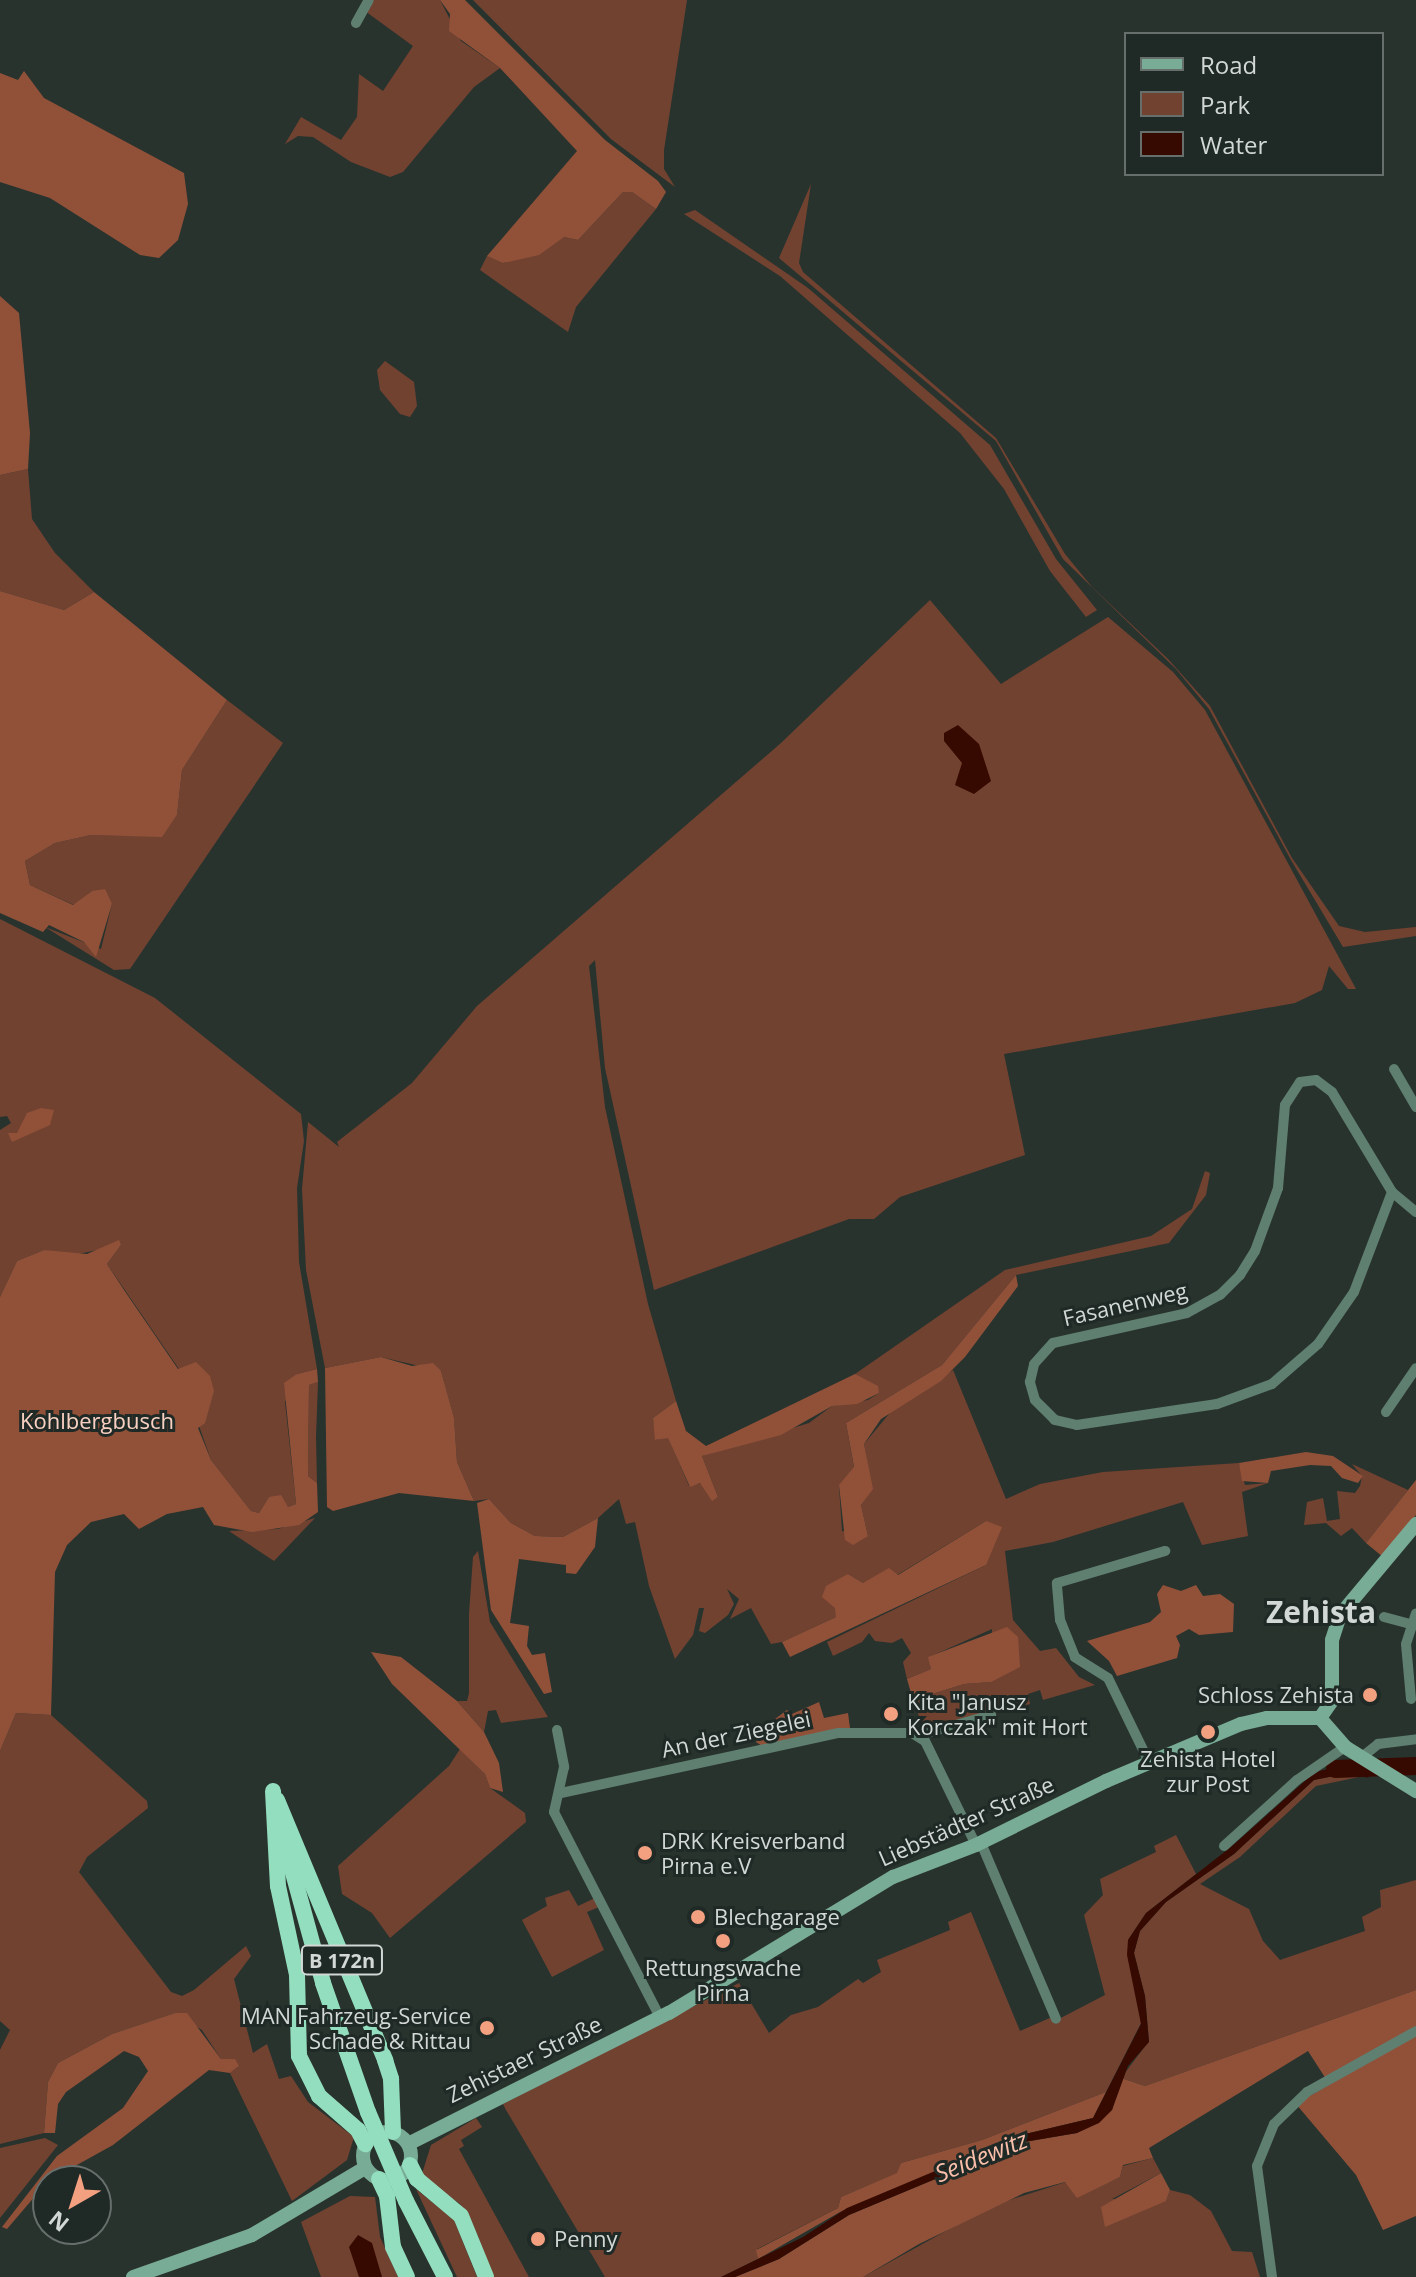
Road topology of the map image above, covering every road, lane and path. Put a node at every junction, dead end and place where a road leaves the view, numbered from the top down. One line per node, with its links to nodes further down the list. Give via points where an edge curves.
1 (369, 0): 2 (street)
2 (356, 23)
3 (1394, 1069): 4 (street)
4 (1416, 1107)
5 (1392, 1192): 5 (street, Fasanenweg, via 1369,1260 1340,1314 1302,1360 1272,1384 1217,1404 1077,1425 1055,1420 1035,1400 1030,1382 1034,1364 1058,1339 1187,1313 1220,1295 1240,1275 1274,1202 1283,1160 1285,1105 1300,1082 1316,1080 1332,1092); 6 (street, Fasanenweg)
6 (1416, 1212)
7 (1416, 1368): 8 (street)
8 (1386, 1412)
9 (1416, 1524): 16 (main road, via 1340,1615 1332,1640 1332,1701)
10 (1165, 1551): 22 (street, via 1057,1583 1060,1620 1075,1657 1108,1678)
11 (1384, 1617): 12 (street)
12 (1414, 1621): 13 (street, via 1406,1644)
13 (1412, 1675): 14 (street)
14 (1411, 1699)
15 (991, 1715): 18 (street, An der Ziegelei)
16 (1320, 1718): 20 (main road); 22 (main road, Liebstädter Straße, via 1267,1718)
17 (557, 1730): 25 (street, via 564,1767)
18 (920, 1735): 25 (street, An der Ziegelei, via 862,1729); 26 (street)
19 (1416, 1739): 21 (street, via 1378,1744)
20 (1345, 1747): 21 (main road); 27 (street, via 1297,1780)
21 (1365, 1759): 24 (main road)
22 (1149, 1762): 26 (main road, Liebstädter Straße)
23 (273, 1791): 31 (highway, B 172n, via 385,2060); 32 (highway, via 278,1886 297,1975 299,2056 319,2096 358,2130); 39 (highway, B 172n, bridge, via 323,1983 368,2112)
24 (1416, 1791)
25 (561, 1793): 28 (street, via 554,1807 558,1821)
26 (978, 1844): 28 (main road, Liebstädter Straße, via 882,1883); 29 (street)
27 (1224, 1846)
28 (660, 2017): 33 (main road, Zehistaer Straße)
29 (1056, 2019)
30 (1416, 2031): 41 (street, via 1307,2092 1274,2124 1257,2166)
31 (393, 2132): 32 (main road, via 377,2133); 33 (main road)
32 (365, 2144): 35 (main road)
33 (408, 2144): 34 (main road)
34 (410, 2165): 36 (main road, via 394,2180); 40 (highway, via 417,2179 461,2216)
35 (365, 2168): 36 (main road); 37 (main road, via 252,2235)
36 (379, 2179): 38 (highway, via 387,2196 393,2247)
37 (133, 2277)
38 (407, 2277)
39 (445, 2277)
40 (486, 2277)
41 (1272, 2277)

